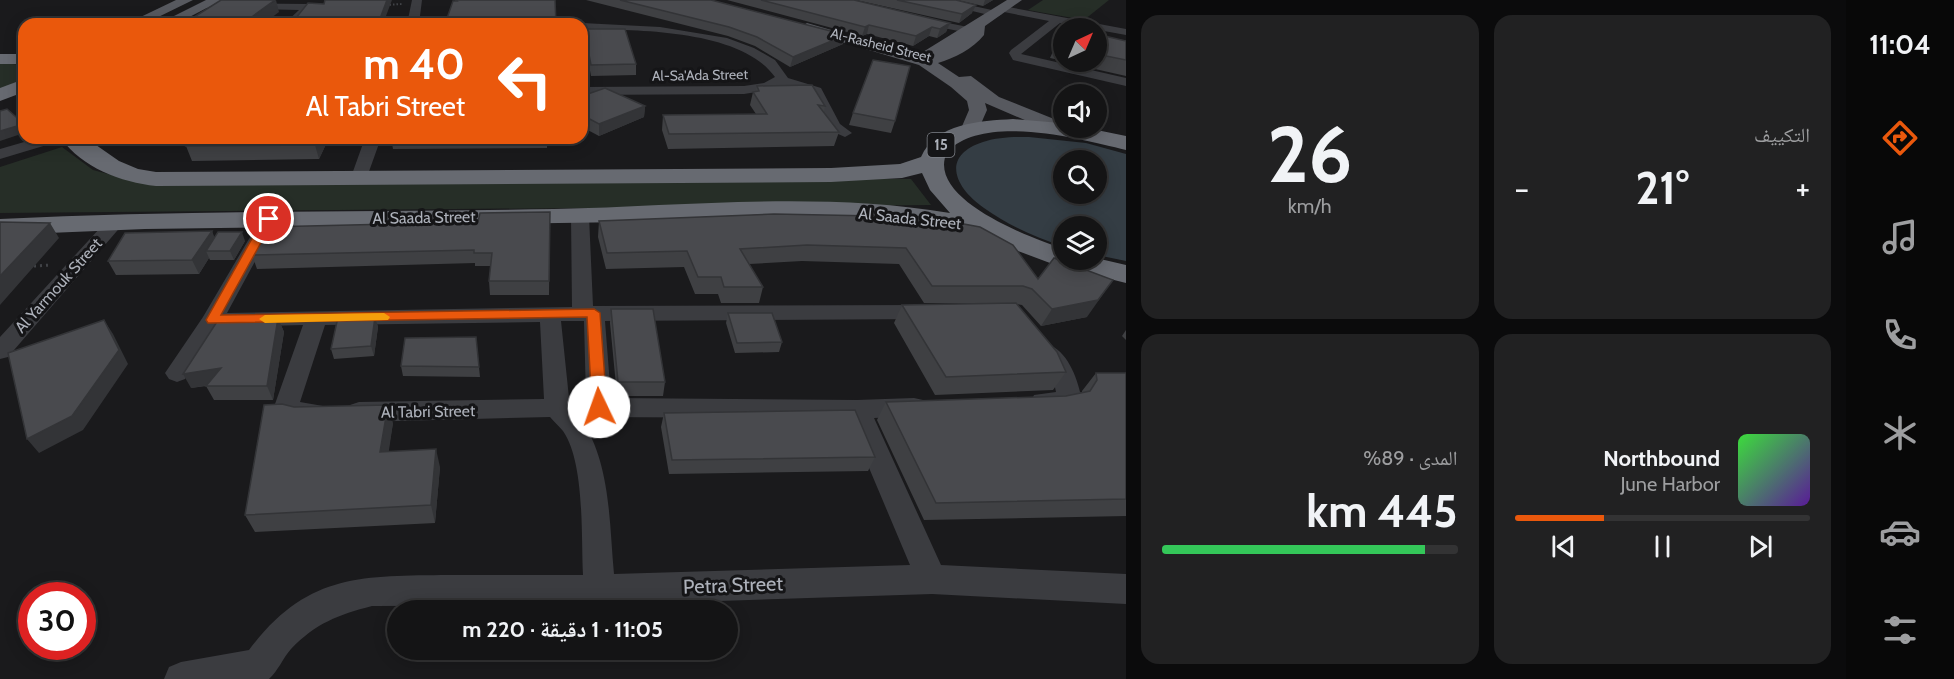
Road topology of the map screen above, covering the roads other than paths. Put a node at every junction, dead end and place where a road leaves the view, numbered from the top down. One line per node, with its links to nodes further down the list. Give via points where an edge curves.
1 (932, 0): 6 (street)
2 (1016, 0): 6 (main road)
3 (417, 2): 10 (street)
4 (182, 3): 7 (main road)
5 (211, 3): 8 (main road); 9 (street, via 308,7)
6 (1000, 11): 12 (street); 17 (main road)
7 (147, 18)
8 (177, 18)
9 (296, 18)
10 (414, 18)
11 (909, 18): 17 (street)
12 (1053, 18)
13 (791, 22): 18 (main road, Al-Rasheid Street)
14 (1053, 25): 23 (street, via 1015,53 1017,57)
15 (588, 26): 25 (street, Al-Sa'Ada Street, via 664,29 716,40 771,62 779,70)
16 (1107, 28): 19 (street)
17 (974, 30): 20 (main road, via 970,41)
18 (824, 31): 20 (main road, Al-Rasheid Street); 20 (main road, Al-Rasheid Street)
19 (1126, 32)
20 (933, 56): 30 (main road, Al-Rasheid Street, via 993,101); 32 (main road, Al-Rasheid Street, via 946,75 975,99 978,110)
21 (18, 58): 22 (highway)
22 (0, 59)
23 (1053, 65)
24 (1082, 72): 26 (street)
25 (780, 80): 28 (street, Al-Sa'Ada Street, via 764,88 744,90); 33 (street, via 816,91 834,127)
26 (1126, 82)
27 (18, 88): 29 (highway)
28 (588, 91)
29 (0, 95)
30 (1053, 125)
31 (1053, 129): 32 (highway, 15, via 996,127)
32 (969, 131): 40 (highway, 15, via 950,138 937,149)
33 (846, 133)
34 (1103, 138): 35 (highway, 15)
35 (1126, 143)
36 (35, 144): 39 (street)
37 (80, 144): 41 (highway, via 111,168 144,179)
38 (371, 144): 41 (street)
39 (0, 154)
40 (931, 162): 41 (highway, via 902,171 839,175); 46 (highway, 15, via 933,174 952,200)
41 (359, 177)
42 (580, 216): 43 (highway, Al Saada Street); 46 (highway, Al Saada Street, via 882,213); 51 (street)
43 (269, 219): 44 (highway, Al Saada Street); 54 (street)
44 (117, 220): 45 (highway, Al Saada Street); 56 (street, Al Yarmouk Street)
45 (0, 227)
46 (992, 228): 47 (highway, 15)
47 (1053, 255)
48 (1107, 270): 49 (highway)
49 (1126, 275)
50 (953, 312): 51 (street)
51 (588, 313): 52 (street); 60 (street)
52 (550, 314): 53 (street); 61 (street)
53 (316, 318): 54 (street); 61 (street, Al Tabri Street, via 287,404 294,412)
54 (212, 320): 57 (street)
55 (1033, 335): 58 (street, via 1065,377 1069,396 1065,400)
56 (0, 351)
57 (177, 373)
58 (1017, 403)
59 (937, 406): 62 (street, Al Tabri Street)
60 (599, 407): 61 (street, Al Tabri Street); 62 (street, Al Tabri Street)
61 (557, 409): 65 (street, via 572,425 587,457)
62 (857, 409): 63 (street)
63 (932, 579): 64 (street, Petra Street); 65 (street, Petra Street)
64 (1126, 589)
65 (599, 590): 66 (street, Petra Street, via 372,591 331,601 305,615 279,638)
66 (260, 672): 67 (street)
67 (181, 679)

